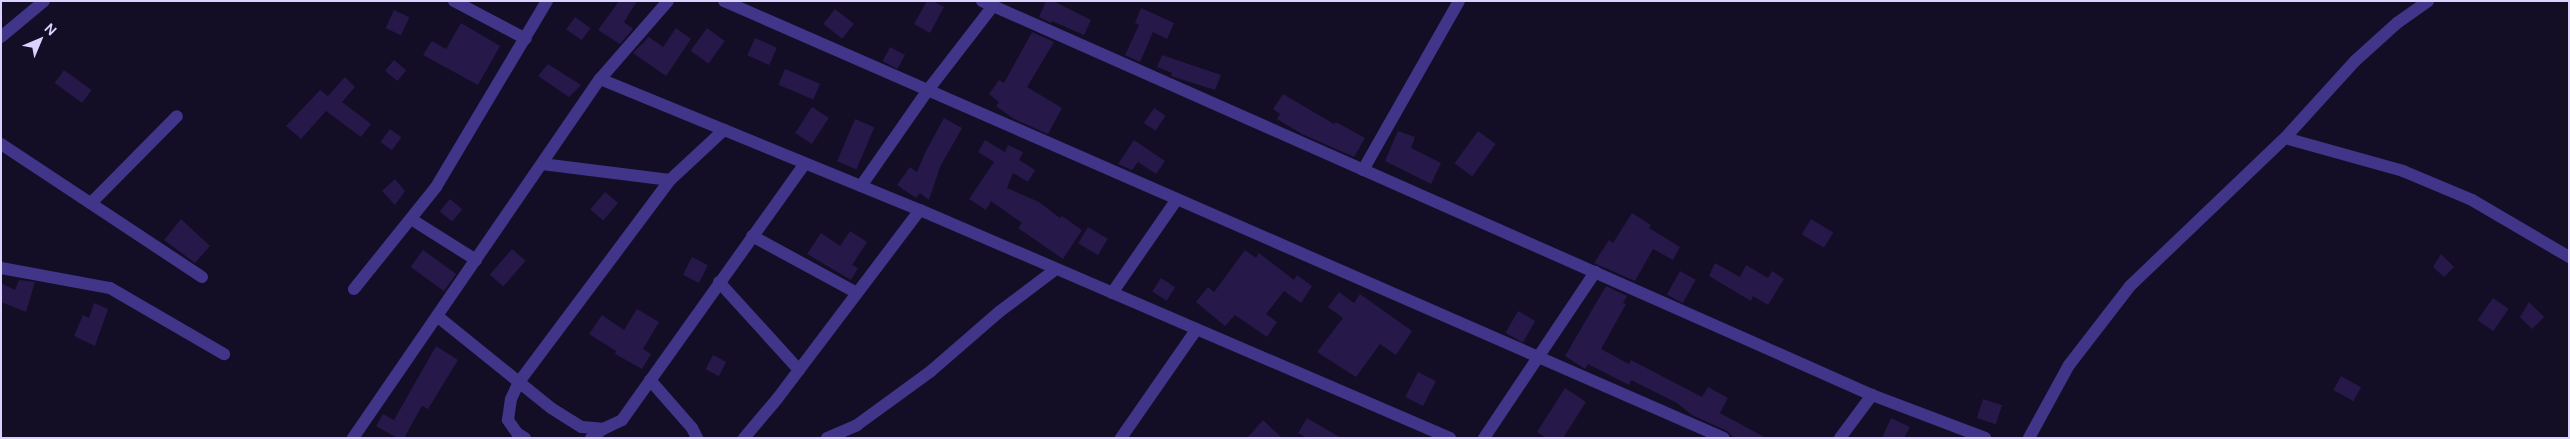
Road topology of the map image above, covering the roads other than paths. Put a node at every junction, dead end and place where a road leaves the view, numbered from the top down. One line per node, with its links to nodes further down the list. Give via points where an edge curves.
1 (44, 1): 9 (street)
2 (454, 1): 10 (street)
3 (548, 1): 10 (street)
4 (668, 1): 11 (street)
5 (724, 1): 12 (street)
6 (1459, 1): 19 (street)
7 (2428, 1): 15 (street, via 2397,23 2355,62)
8 (987, 4): 12 (street); 19 (street)
9 (1, 37)
10 (526, 39): 25 (street, via 436,187)
11 (600, 79): 14 (street); 18 (street)
12 (928, 90): 21 (street); 22 (street)
13 (177, 116): 23 (street)
14 (724, 130): 17 (street); 20 (street)
15 (2285, 138): 27 (street, via 2403,171 2472,200); 58 (street, via 2130,286 2068,364)
16 (1, 144): 23 (street)
17 (805, 163): 21 (street); 26 (street)
18 (542, 164): 20 (street); 28 (street)
19 (1363, 170): 31 (street)
20 (670, 180): 43 (street)
21 (861, 186): 24 (street)
22 (1177, 199): 36 (street); 40 (street)
23 (91, 203): 32 (street)
24 (920, 210): 30 (street); 35 (street)
25 (410, 219): 28 (street); 34 (street)
26 (752, 236): 33 (street); 35 (street)
27 (2569, 257)
28 (476, 260): 37 (street)
29 (1, 268): 39 (street, via 110,288)
30 (1056, 269): 36 (street); 51 (street, via 999,312 931,371 857,425)
31 (1595, 272): 40 (street); 44 (street)
32 (202, 277)
33 (719, 282): 41 (street); 42 (street)
34 (354, 289)
35 (857, 293): 41 (street)
36 (1112, 293): 38 (street)
37 (437, 316): 43 (street); 46 (street)
38 (1196, 330): 52 (street); 53 (street)
39 (224, 354)
40 (1538, 356): 54 (street); 55 (street)
41 (799, 370): 50 (street)
42 (650, 380): 45 (street, via 622,420); 49 (street)
43 (519, 382): 45 (street, via 551,408 582,427); 47 (street, via 511,399 508,420)
44 (1872, 395): 56 (street); 57 (street)
45 (603, 429): 48 (street)
46 (352, 438)
47 (525, 438)
48 (591, 438)
49 (697, 438)
50 (744, 438)
51 (826, 438)
52 (1121, 438)
53 (1450, 438)
54 (1484, 438)
55 (1724, 438)
56 (1840, 438)
57 (1985, 438)
58 (2029, 438)

